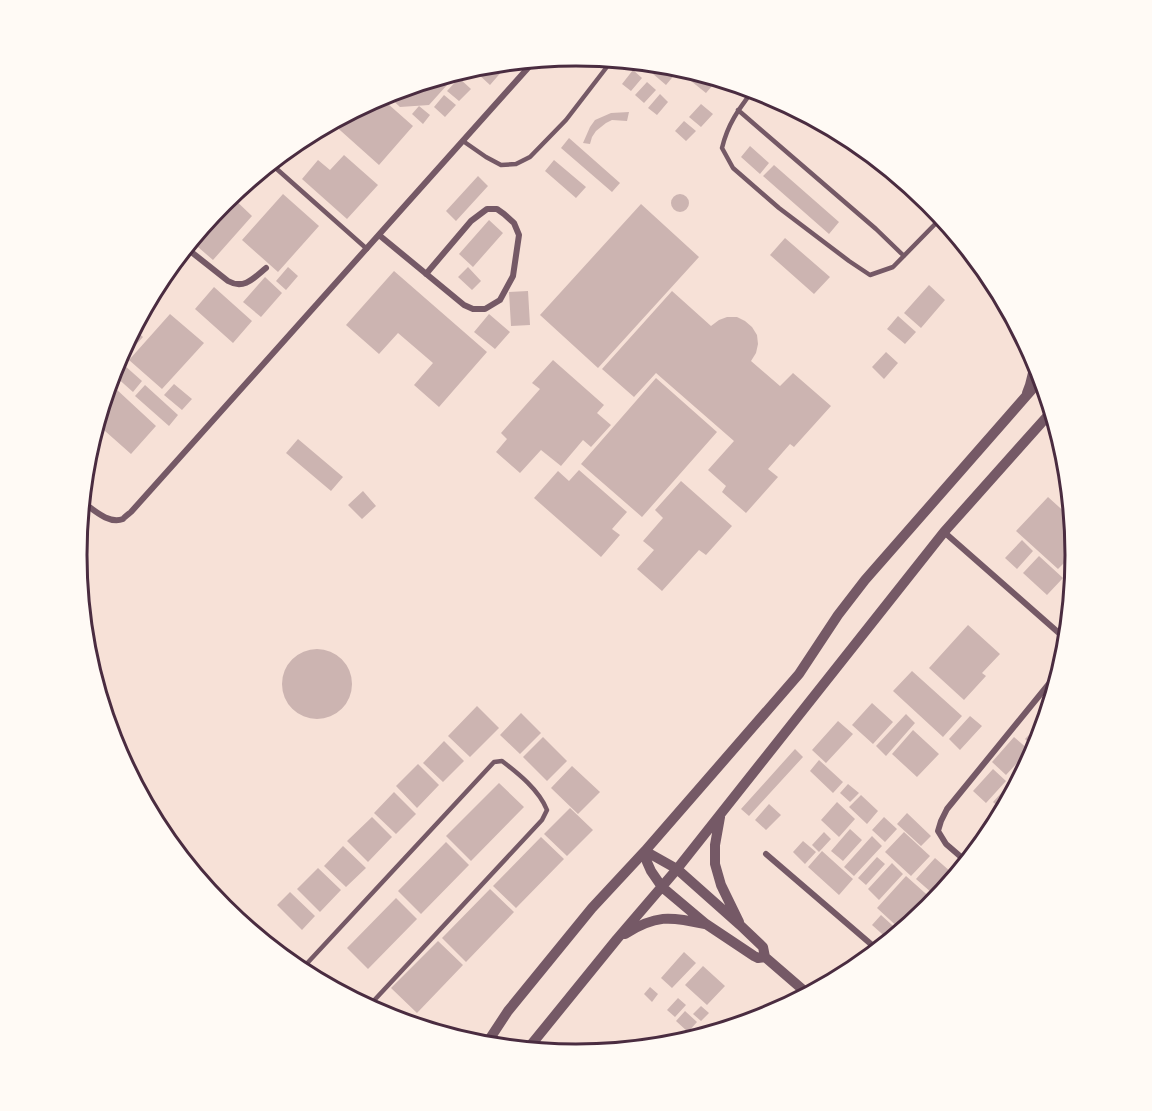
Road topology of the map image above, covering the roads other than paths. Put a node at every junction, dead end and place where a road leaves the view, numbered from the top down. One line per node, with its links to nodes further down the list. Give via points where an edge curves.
1 (607, 67): 5 (lane, via 530,158 501,165)
2 (528, 69): 5 (street)
3 (748, 98): 4 (lane)
4 (738, 110): 11 (lane); 11 (lane, via 726,130 722,147 733,168 779,208 870,275 893,267)
5 (463, 141): 8 (street)
6 (276, 168): 9 (lane)
7 (935, 224): 11 (lane)
8 (380, 235): 9 (street); 13 (street)
9 (367, 249): 18 (street, via 131,512 115,520)
10 (192, 253): 12 (street, via 235,285 242,285)
11 (904, 256)
12 (266, 268)
13 (426, 274): 13 (street, via 464,305 485,309 500,300 513,276 519,235 514,223 497,209 488,209 471,221)
14 (1032, 378): 16 (street)
15 (1035, 386): 16 (street)
16 (1023, 400): 23 (street, via 866,580 799,674)
17 (1046, 418): 19 (street)
18 (90, 507)
19 (944, 532): 20 (street); 22 (street)
20 (1059, 633)
21 (1048, 686): 25 (street, via 940,821 938,831)
22 (720, 816): 26 (street); 29 (street, via 715,845 717,875)
23 (645, 851): 26 (street); 27 (street, via 651,871); 36 (street, via 592,908)
24 (766, 854): 31 (street)
25 (961, 857)
26 (677, 869): 27 (street); 29 (street)
27 (662, 887): 28 (street); 30 (street)
28 (706, 924): 30 (street, via 657,919); 32 (street, via 754,956)
29 (740, 925): 32 (street, via 762,947)
30 (617, 939): 39 (street)
31 (872, 945)
32 (765, 957): 34 (street)
33 (306, 964): 35 (lane, via 489,766 502,761 544,802 547,810 542,820)
34 (803, 989)
35 (373, 1001)
36 (508, 1011): 37 (street); 38 (street)
37 (487, 1037)
38 (491, 1038)
39 (533, 1043)

